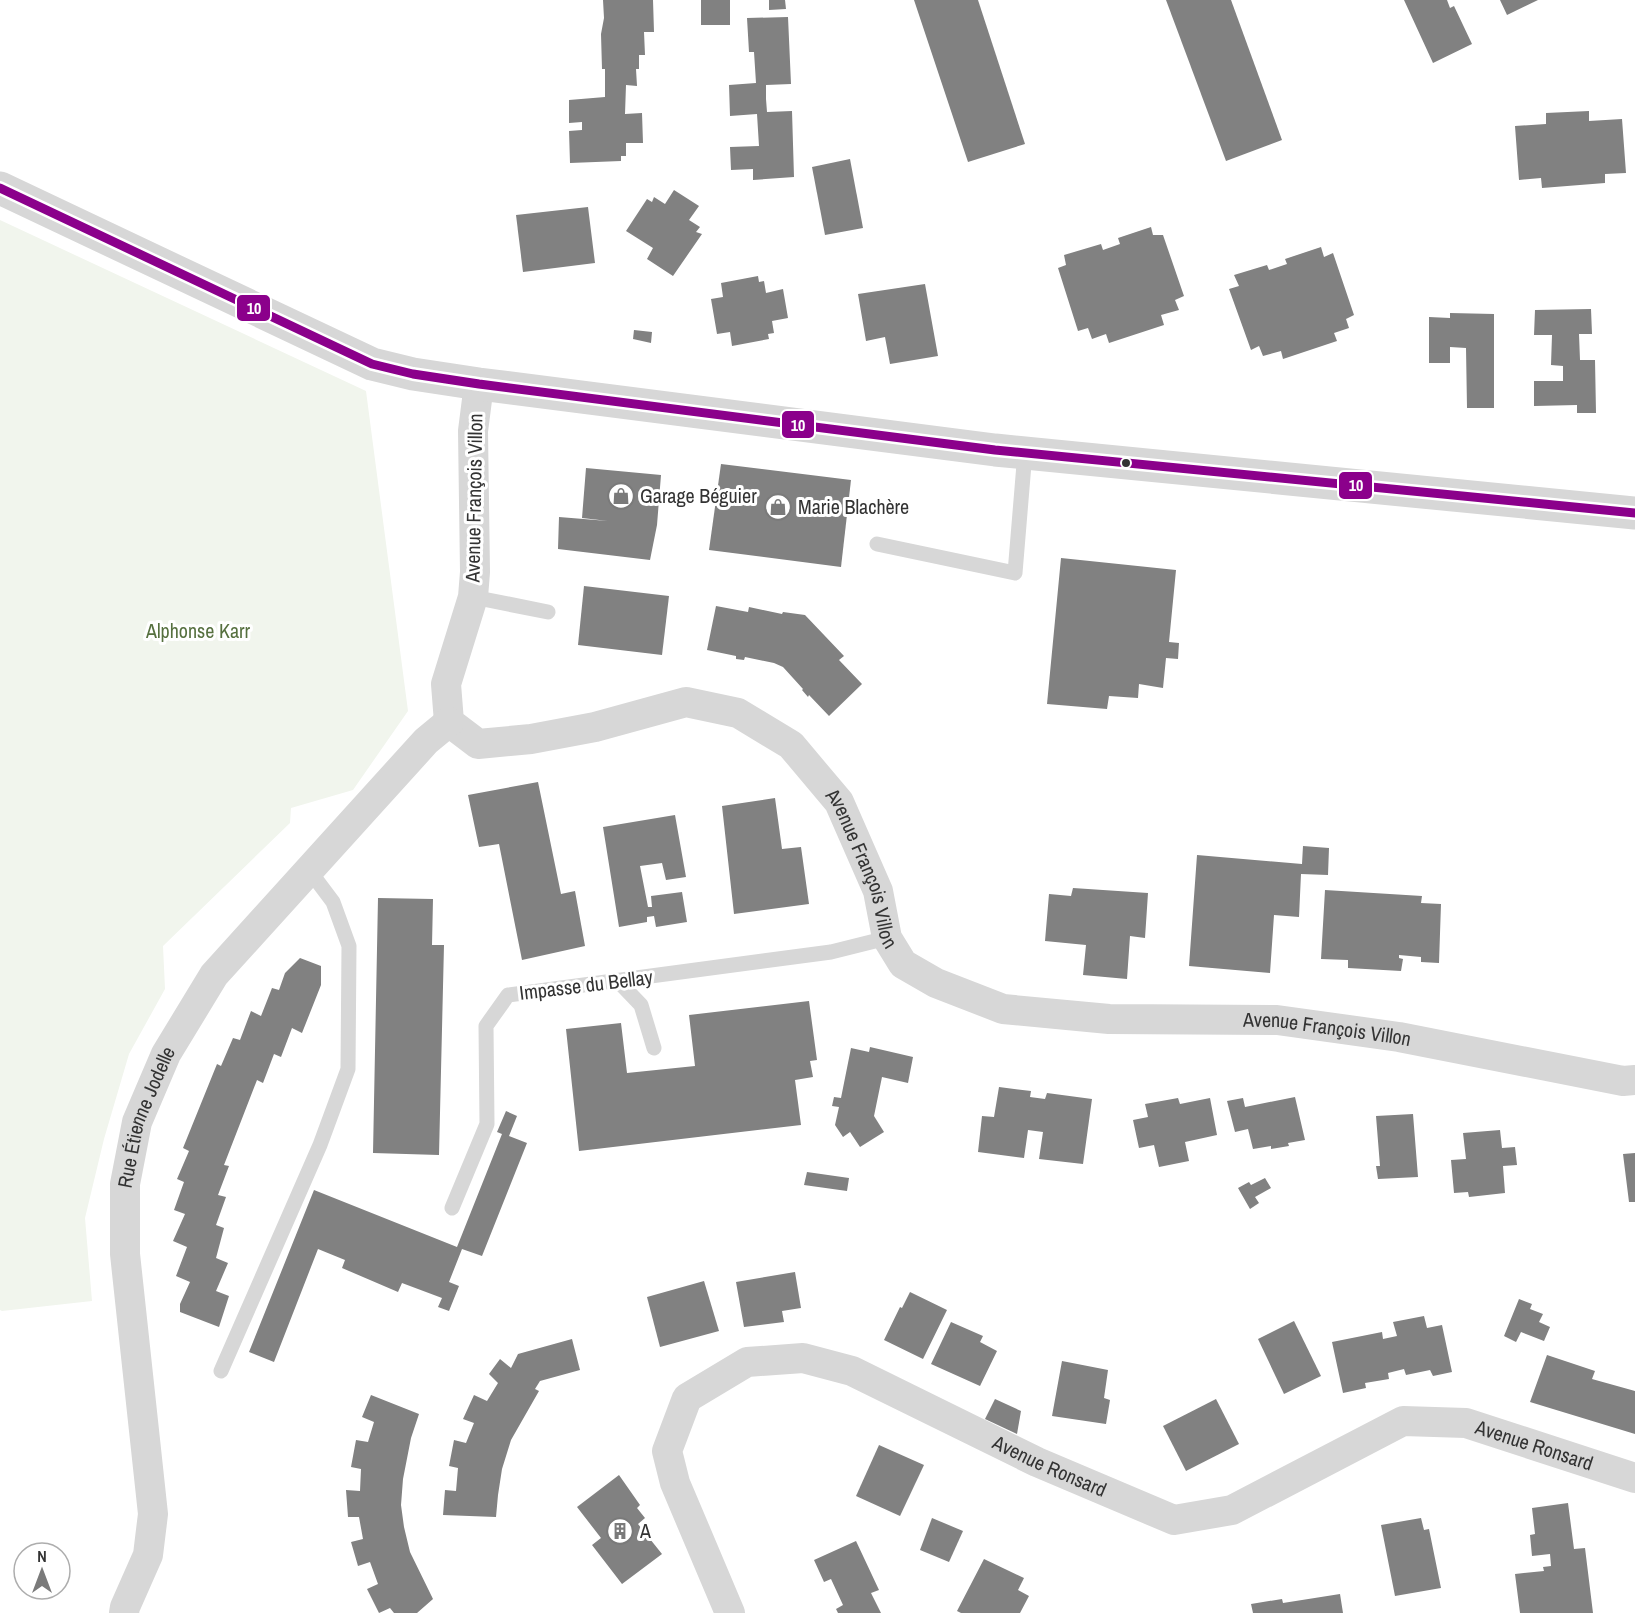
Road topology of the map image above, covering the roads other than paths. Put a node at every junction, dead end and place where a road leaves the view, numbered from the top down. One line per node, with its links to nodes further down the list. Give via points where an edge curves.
1 (0, 188): 2 (street, via 372,364)
2 (479, 384): 3 (street); 6 (street, Avenue François Villon, via 473,430)
3 (1025, 452): 4 (street); 5 (lane, via 1015,573)
4 (1635, 513)
5 (877, 544)
6 (473, 597): 7 (lane); 8 (street, Avenue François Villon, via 446,684)
7 (548, 612)
8 (448, 722): 9 (street, Rue Étienne Jodelle, via 426,741); 10 (street, Avenue François Villon, via 478,744 595,727 686,702 738,713 791,745 839,802 878,891)
9 (309, 870): 15 (lane, via 333,902 349,946 348,1068 320,1145); 17 (street, Rue Étienne Jodelle, via 214,975 166,1054 137,1122 125,1184 125,1254 153,1514 147,1555)
10 (887, 938): 11 (lane, Impasse du Bellay, via 831,952); 13 (street, Avenue François Villon, via 903,964 936,983 1003,1009 1109,1019 1277,1020 1399,1037 1623,1081)
11 (618, 981): 12 (lane, via 641,1005); 14 (lane, Impasse du Bellay, via 508,995 491,1018 486,1026 487,1124)
12 (654, 1048)
13 (1635, 1080)
14 (452, 1208)
15 (221, 1371)
16 (1635, 1478): 18 (street, Avenue Ronsard, via 1466,1423 1403,1421 1232,1510 1174,1520 1037,1462 852,1371 802,1358 747,1362 687,1398 667,1450 675,1483)
17 (124, 1613)
18 (730, 1613)

